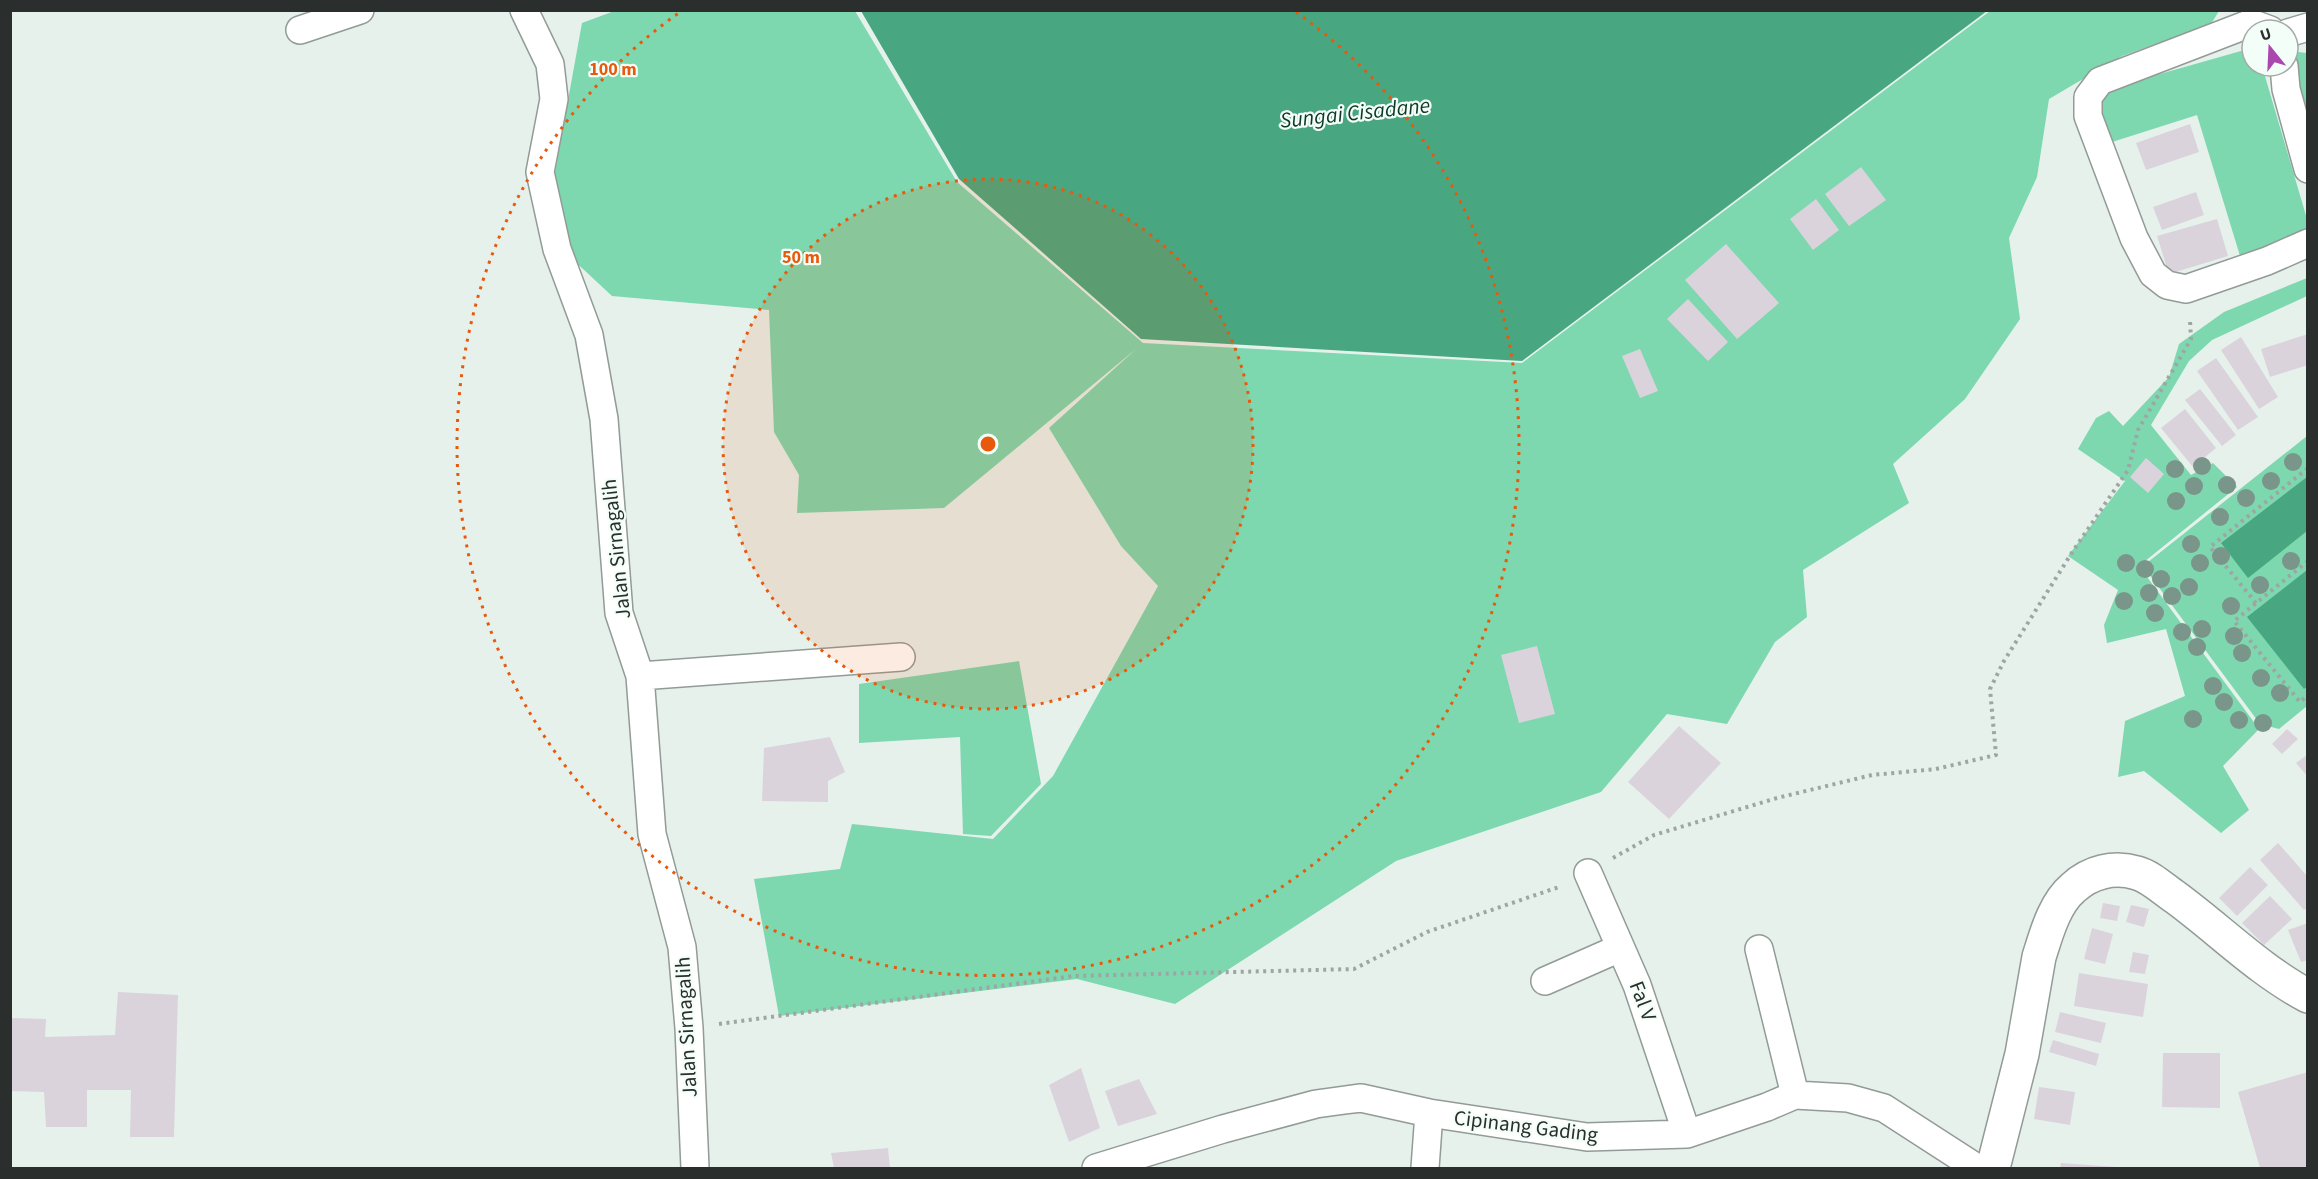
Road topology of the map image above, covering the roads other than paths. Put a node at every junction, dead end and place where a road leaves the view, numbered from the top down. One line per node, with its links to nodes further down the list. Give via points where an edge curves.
1 (360, 10): 4 (street)
2 (524, 10): 9 (street, Jalan Sirnagalih, via 550,64 554,99 540,172 557,249 589,335 604,419 619,613)
3 (2240, 28): 7 (street, via 2100,81 2088,96 2088,116 2115,192 2146,261 2153,274 2167,285 2186,289)
4 (300, 30)
5 (2285, 78): 6 (street)
6 (2307, 169)
7 (2307, 243)
8 (901, 657): 9 (street)
9 (640, 676): 18 (street, Jalan Sirnagalih, via 652,834 682,947)
10 (1588, 873): 11 (street, Fal V)
11 (1620, 948): 13 (street); 17 (street, Fal V, via 1653,1026)
12 (1759, 950): 15 (street)
13 (1545, 981)
14 (2307, 996): 22 (main road, via 2279,981 2139,873 2107,870 2090,876 2072,888 2059,906 2039,957 2022,1054)
15 (1795, 1095): 17 (street, Cipinang Gading); 21 (street, Cipinang Gading, via 1848,1098 1884,1108)
16 (1429, 1113): 17 (street, Cipinang Gading, via 1587,1137); 19 (street, Cipinang Gading, via 1361,1098 1316,1104); 20 (street)
17 (1687, 1134)
18 (695, 1168)
19 (1096, 1168)
20 (1425, 1168)
21 (1977, 1168)
22 (1993, 1168)

